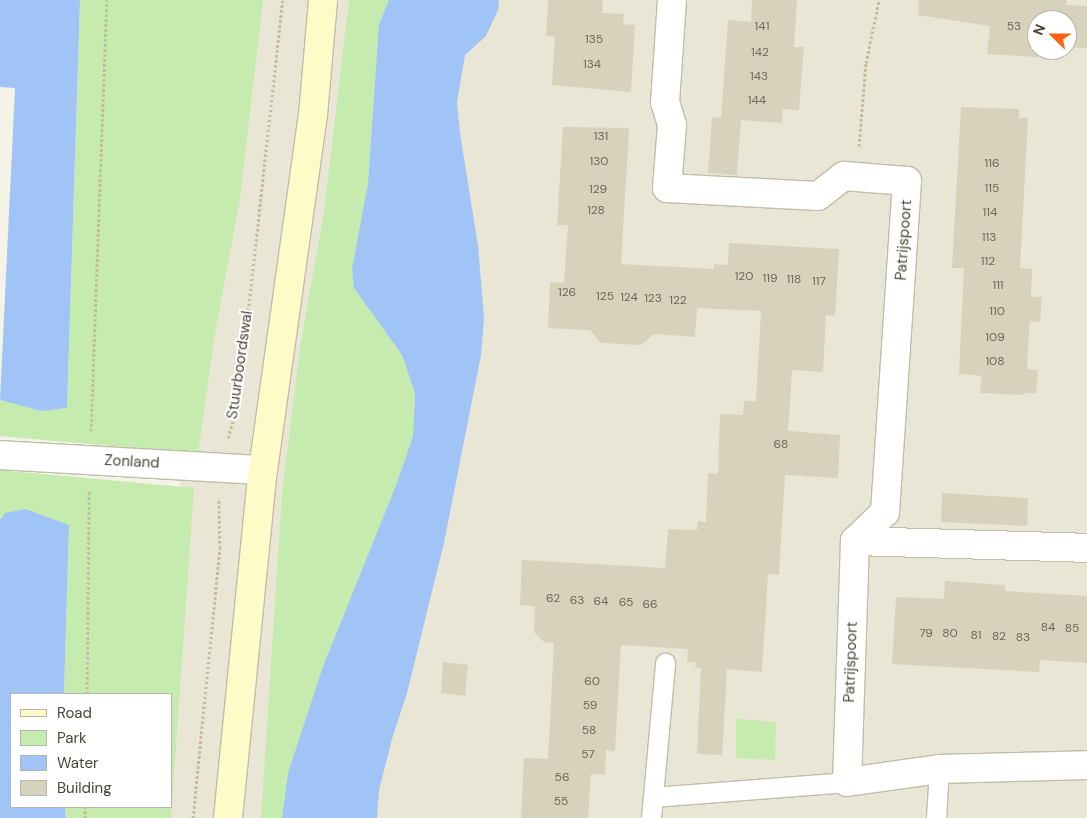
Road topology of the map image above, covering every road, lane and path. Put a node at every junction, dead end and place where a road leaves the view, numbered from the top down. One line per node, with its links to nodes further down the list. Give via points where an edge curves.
1 (106, 0): 8 (path)
2 (283, 0): 9 (path, Stuurboordswal, via 238,405)
3 (323, 0): 10 (street, via 313,115)
4 (672, 0): 6 (street, Patrijspoort, via 665,102 672,125 667,188 818,196 844,176)
5 (879, 0): 6 (path, via 864,82)
6 (858, 177): 11 (street, Patrijspoort, via 907,181 885,512)
7 (0, 455): 8 (street, Zonland)
8 (90, 460): 9 (street, Zonland); 14 (path)
9 (219, 467): 10 (street, Zonland); 19 (path, Stuurboordswal, via 220,548)
10 (263, 470): 20 (street)
11 (855, 541): 12 (street); 17 (street, Patrijspoort)
12 (1087, 548)
13 (664, 663): 18 (lane)
14 (87, 693)
15 (1087, 765): 16 (street)
16 (939, 769): 17 (street); 22 (lane)
17 (847, 782): 18 (lane)
18 (653, 797): 21 (lane)
19 (193, 818)
20 (228, 818)
21 (651, 818)
22 (936, 818)

